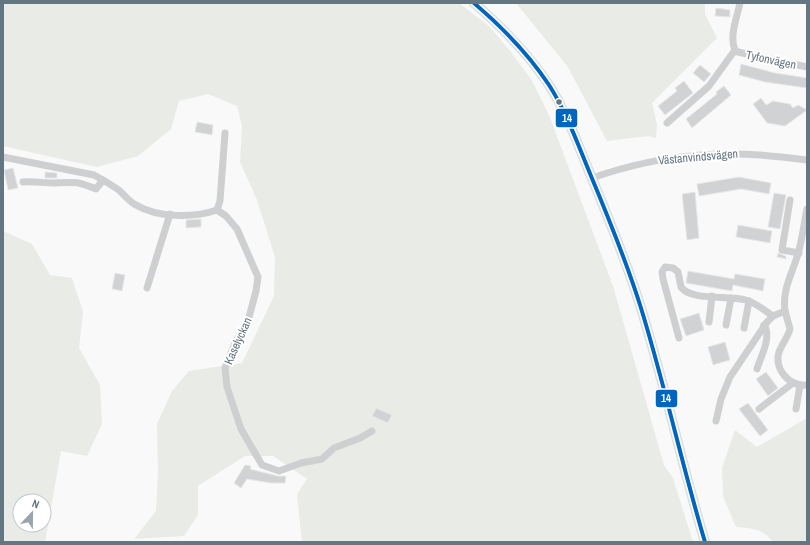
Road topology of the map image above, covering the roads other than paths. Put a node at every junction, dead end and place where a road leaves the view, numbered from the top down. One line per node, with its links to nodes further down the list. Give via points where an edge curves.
1 (474, 3): 9 (main road, via 506,31 549,85 565,114)
2 (740, 3): 3 (street, via 732,44)
3 (735, 50): 4 (street, Tyfonvägen, via 784,64); 5 (street, via 708,86)
4 (807, 67)
5 (667, 123)
6 (225, 133): 14 (street, via 220,201)
7 (3, 157): 10 (street, via 74,170)
8 (807, 160): 9 (street, Västanvindsvägen, via 748,153 715,153 664,158 623,167)
9 (592, 178): 35 (main road, via 611,221 641,308)
10 (103, 180): 11 (street, via 96,189 76,182); 15 (street, via 136,205)
11 (22, 182)
12 (790, 200): 17 (street, via 782,250)
13 (807, 209): 16 (street)
14 (217, 210): 15 (street, via 208,213); 34 (street, Kaselyckan, via 237,228 258,277 248,321 235,343 225,368 227,387 241,429 262,465 279,471 322,459 334,448)
15 (170, 214): 18 (street)
16 (804, 240): 17 (street)
17 (798, 253): 22 (street, via 783,298)
18 (147, 288)
19 (712, 296): 20 (street); 24 (street); 28 (street, via 699,297 687,293 681,287 678,272 669,267 663,268 663,279)
20 (731, 298): 21 (street); 25 (street)
21 (749, 301): 23 (street); 27 (street)
22 (785, 311): 23 (street); 30 (street, via 790,329 780,349 778,360 783,374)
23 (772, 316): 26 (street)
24 (709, 322)
25 (726, 325)
26 (764, 325): 29 (street, via 767,336); 33 (street, via 730,377)
27 (744, 328)
28 (678, 338)
29 (757, 369)
30 (800, 384): 31 (street); 32 (street)
31 (759, 409)
32 (796, 410)
33 (716, 421)
34 (372, 431)
35 (705, 542)

